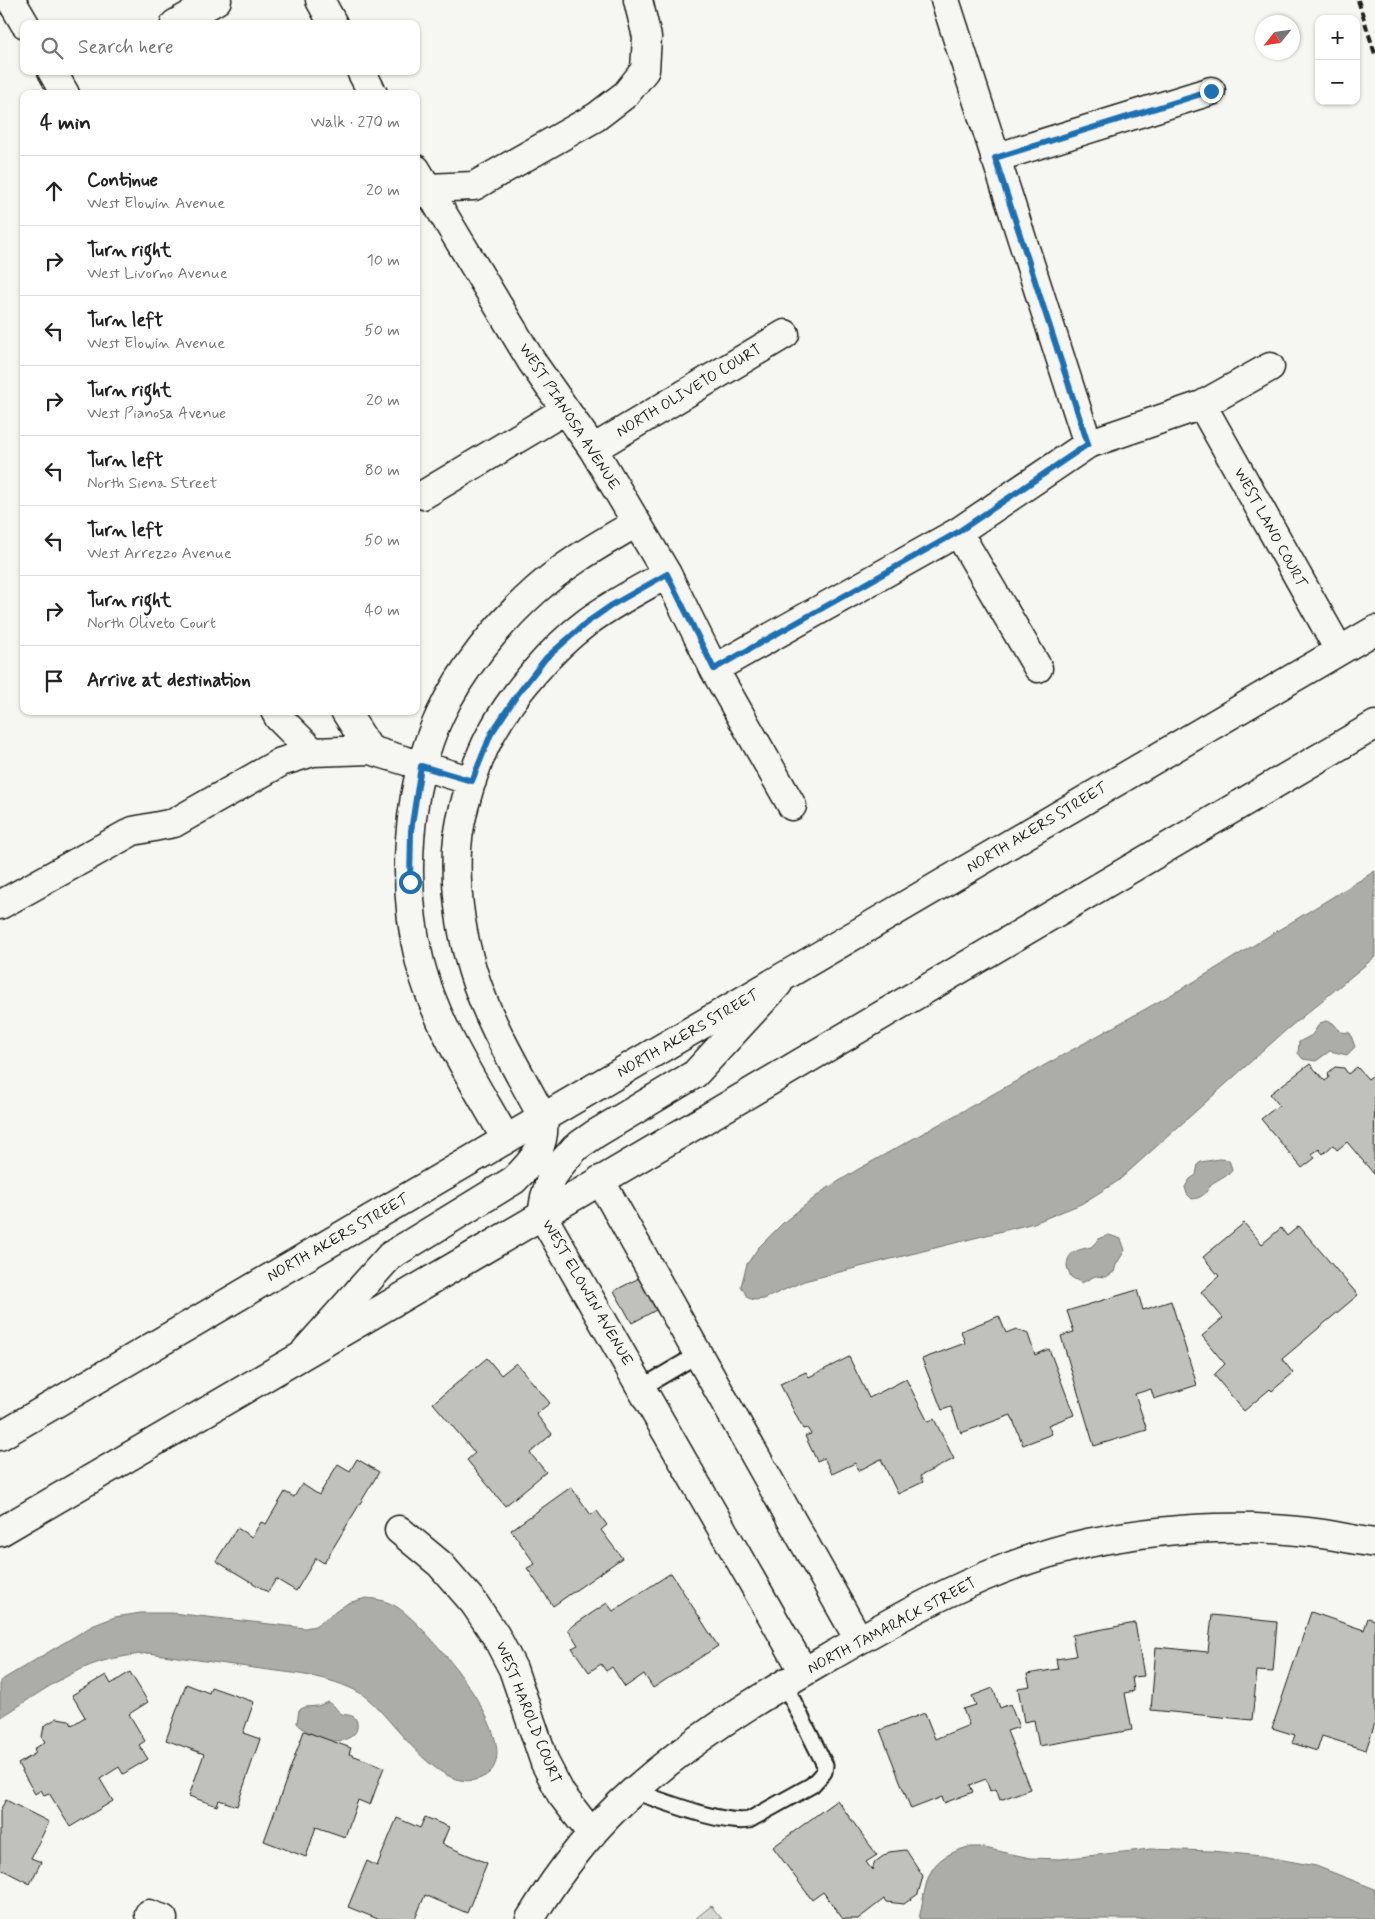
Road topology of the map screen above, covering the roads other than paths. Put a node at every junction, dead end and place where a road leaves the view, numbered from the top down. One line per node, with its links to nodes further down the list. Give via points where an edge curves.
1 (11, 0): 6 (street)
2 (217, 0): 7 (street)
3 (320, 0): 8 (street)
4 (638, 0): 15 (street, via 647,37 644,70 626,94 596,117 474,186)
5 (945, 0): 14 (street)
6 (23, 20)
7 (182, 20)
8 (331, 20)
9 (54, 75): 11 (street)
10 (362, 75): 12 (street)
11 (63, 90)
12 (371, 90)
13 (1211, 91): 14 (street)
14 (995, 158): 20 (street)
15 (420, 183): 19 (street, WEST PIANOSA AVENUE, via 532,362)
16 (785, 334): 21 (street, NORTH OLIVETO COURT)
17 (1270, 367): 18 (street)
18 (1202, 405): 20 (street); 27 (street, WEST LANO COURT)
19 (566, 410): 21 (street, WEST PIANOSA AVENUE); 22 (street)
20 (1088, 444): 24 (street)
21 (593, 448): 23 (street, WEST PIANOSA AVENUE)
22 (422, 495)
23 (636, 523): 25 (street, WEST PIANOSA AVENUE); 35 (street, via 584,554 536,589 494,632 440,715)
24 (958, 532): 28 (street); 29 (street)
25 (667, 574): 29 (street, WEST PIANOSA AVENUE); 36 (street, via 586,623 546,658 491,734)
26 (1375, 630): 27 (street, NORTH AKERS STREET)
27 (1339, 650): 39 (street, NORTH AKERS STREET)
28 (1038, 668)
29 (714, 669): 37 (street, WEST PIANOSA AVENUE)
30 (277, 715): 34 (street)
31 (348, 715): 33 (street)
32 (1375, 725): 42 (street)
33 (370, 750): 34 (street); 35 (street)
34 (313, 752): 38 (street, via 281,762 174,823 133,831)
35 (421, 766): 36 (street); 41 (street, via 411,831 410,882 420,963 448,1034)
36 (472, 781): 40 (street, via 457,848 464,937 490,1020)
37 (792, 806)
38 (0, 905)
39 (782, 979): 40 (street, NORTH AKERS STREET); 43 (street, WEST ELOWIN AVENUE, via 695,1074 576,1148 551,1179)
40 (543, 1118): 41 (street, NORTH AKERS STREET); 45 (street, via 545,1132 540,1149 529,1166 514,1180 390,1256)
41 (506, 1139): 47 (street, NORTH AKERS STREET)
42 (600, 1180): 43 (street); 44 (street)
43 (542, 1215): 45 (street); 46 (street, WEST ELOWIN AVENUE)
44 (697, 1355): 46 (lane); 51 (street)
45 (300, 1357): 49 (street)
46 (641, 1388): 52 (street, WEST ELOWIN AVENUE)
47 (0, 1436)
48 (399, 1530): 54 (street, WEST HAROLD COURT, via 440,1564 474,1603 496,1636 512,1669 545,1763 562,1794)
49 (0, 1532)
50 (1375, 1543): 51 (street, NORTH TAMARACK STREET, via 1297,1531 1212,1528 1088,1543 972,1582)
51 (859, 1640): 52 (street, NORTH TAMARACK STREET)
52 (794, 1678): 53 (street, NORTH TAMARACK STREET, via 679,1752); 53 (lane, via 825,1765 824,1772 812,1785 742,1821 716,1818)
53 (633, 1791): 54 (street, NORTH TAMARACK STREET)
54 (592, 1834): 55 (street, NORTH TAMARACK STREET)
55 (530, 1919)

